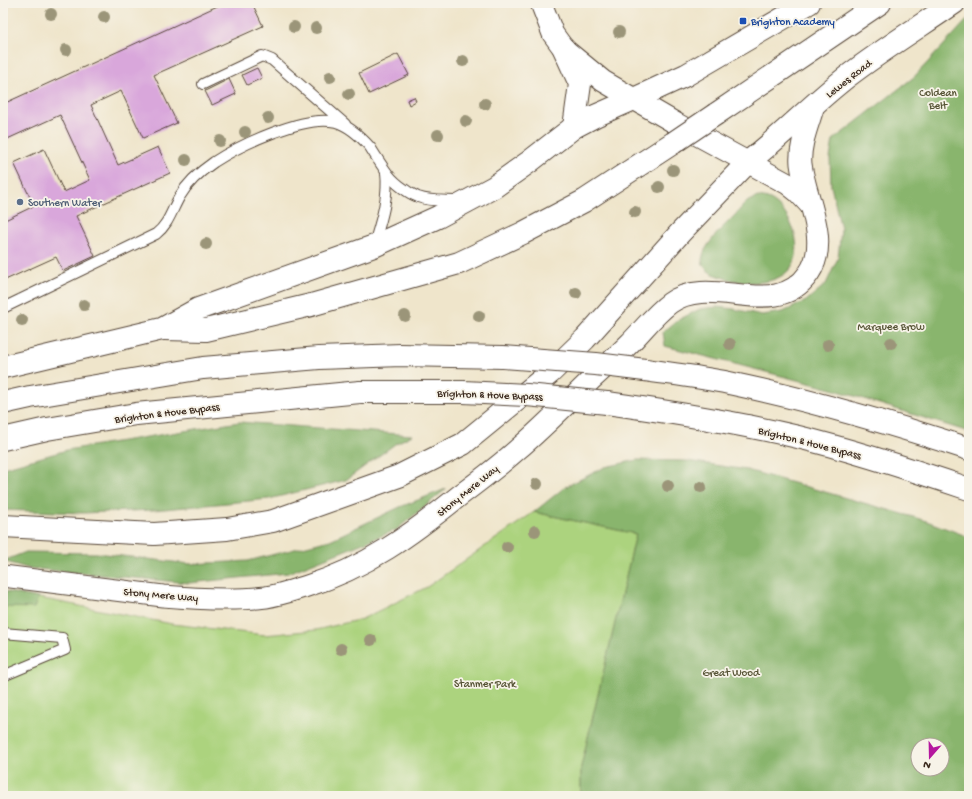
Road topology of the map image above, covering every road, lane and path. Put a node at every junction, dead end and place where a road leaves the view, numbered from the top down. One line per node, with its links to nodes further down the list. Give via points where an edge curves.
1 (541, 3): 5 (street, Stony Mere Way, via 553,34)
2 (809, 3): 7 (main road, via 686,75)
3 (880, 3): 17 (main road, bridge, via 584,201 524,233 459,263 311,305 206,330)
4 (954, 3): 8 (main road, Lewes Road, via 848,76)
5 (564, 49): 7 (street, Stony Mere Way, via 603,81); 9 (main road, via 580,84)
6 (203, 84): 10 (lane, via 257,58 266,57)
7 (634, 99): 9 (main road); 11 (street, Stony Mere Way)
8 (814, 105): 11 (main road, Lewes Road); 14 (street, Stony Mere Way, via 801,162)
9 (574, 127): 13 (main road, via 494,187)
10 (352, 130): 12 (lane, via 370,148); 16 (lane, via 337,122 302,123 231,152 205,169 186,187 166,225 156,234)
11 (748, 162): 14 (street, Stony Mere Way, via 788,184); 23 (main road, Lewes Road, via 585,339 550,373 463,444 399,476 273,521 227,529 154,534)
12 (386, 172): 13 (lane, via 409,192 424,199); 15 (lane, via 384,206)
13 (468, 201): 15 (main road)
14 (811, 206): 24 (street, Stony Mere Way, via 818,240 816,256 804,280 780,295 754,297 707,292 692,293 671,302 518,449 408,536 378,555 329,579 291,591 241,599 163,596)
15 (374, 246): 17 (main road, via 198,309)
16 (3, 308)
17 (162, 329): 18 (main road)
18 (3, 368)
19 (3, 403): 21 (main road, bridge, via 203,368 319,358 401,355 503,357 596,364 728,383 854,414)
20 (3, 439): 22 (main road, Brighton & Hove Bypass, bridge, via 136,414 360,392 527,395 607,403 704,418 798,438 857,453)
21 (969, 449)
22 (969, 490)
23 (3, 526)
24 (3, 576)
25 (3, 633): 26 (lane, via 62,638 65,650)
26 (3, 676)

